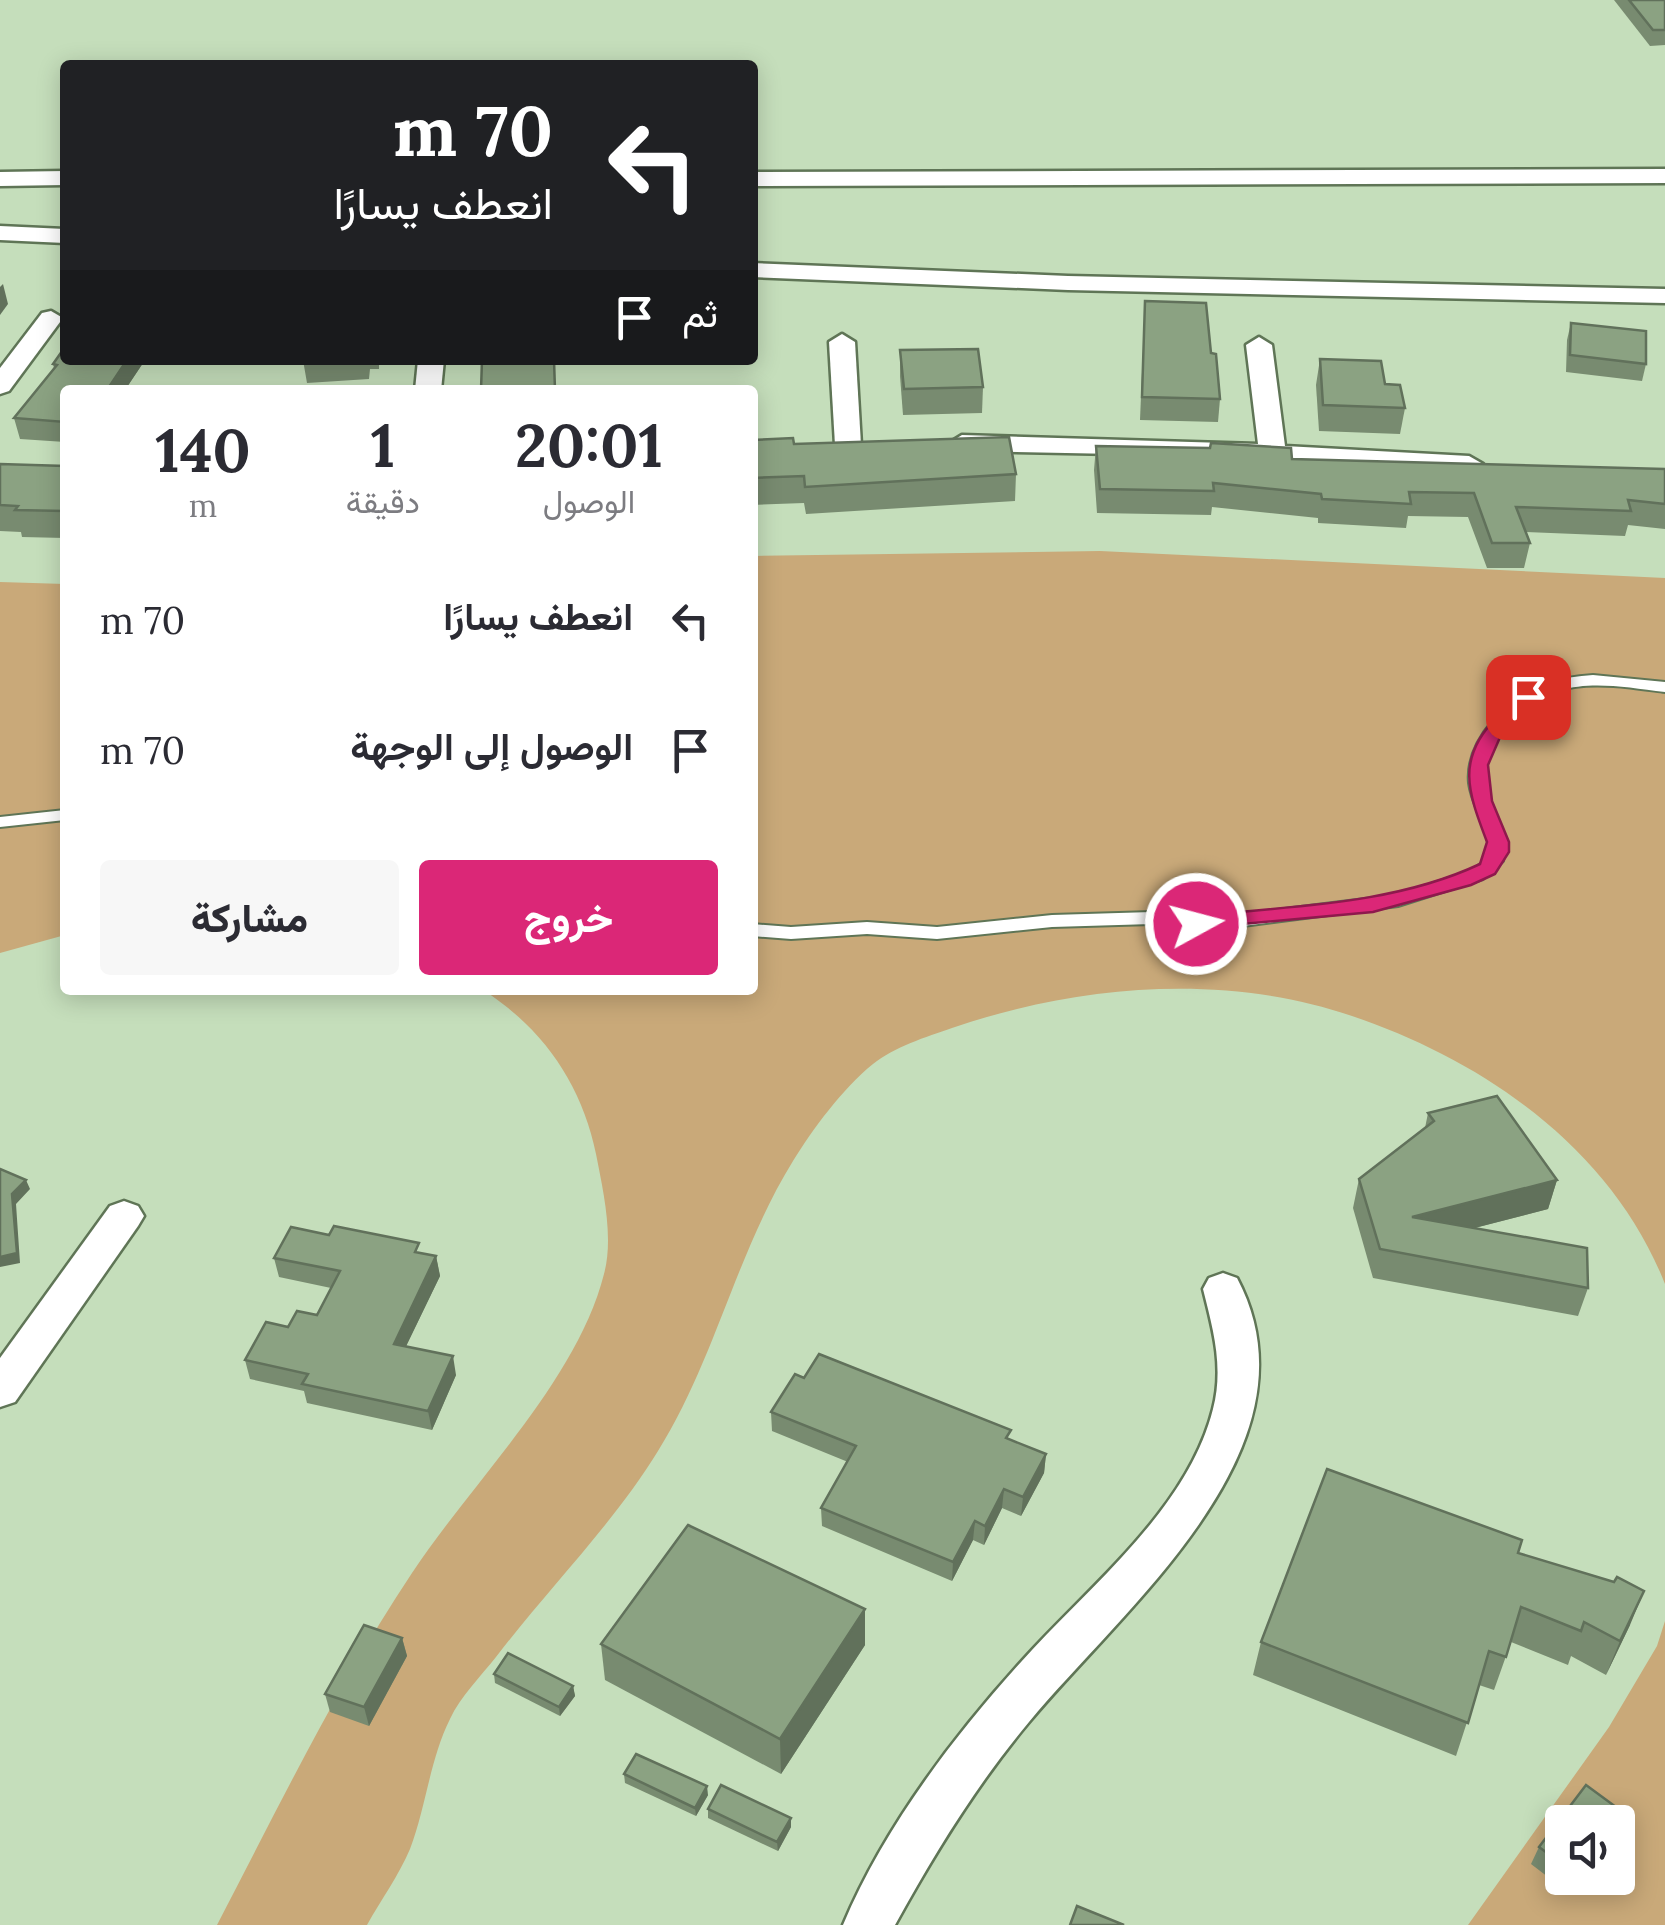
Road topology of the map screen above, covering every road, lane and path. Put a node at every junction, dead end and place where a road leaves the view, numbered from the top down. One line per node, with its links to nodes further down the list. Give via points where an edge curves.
1 (1665, 176): 4 (street)
2 (60, 178): 3 (street)
3 (0, 179)
4 (758, 180)
5 (0, 234): 6 (street)
6 (60, 236)
7 (758, 270): 8 (street)
8 (1665, 296)
9 (51, 318): 12 (street)
10 (842, 342): 14 (street, via 838,445)
11 (1259, 345): 15 (street)
12 (0, 386)
13 (936, 443): 15 (street)
14 (883, 444)
15 (1273, 453): 16 (street)
16 (1502, 466)
17 (1665, 687): 20 (lane, via 1573,680 1528,697 1492,733 1478,765 1482,801 1498,842 1494,861 1477,875 1398,900 1212,924 1152,918 937,933)
18 (60, 816): 19 (lane)
19 (0, 822)
20 (758, 930)
21 (124, 1216): 23 (street)
22 (1223, 1289): 24 (street, via 1238,1329 1241,1381 1230,1425 1198,1491 973,1756)
23 (0, 1390)
24 (868, 1925)

